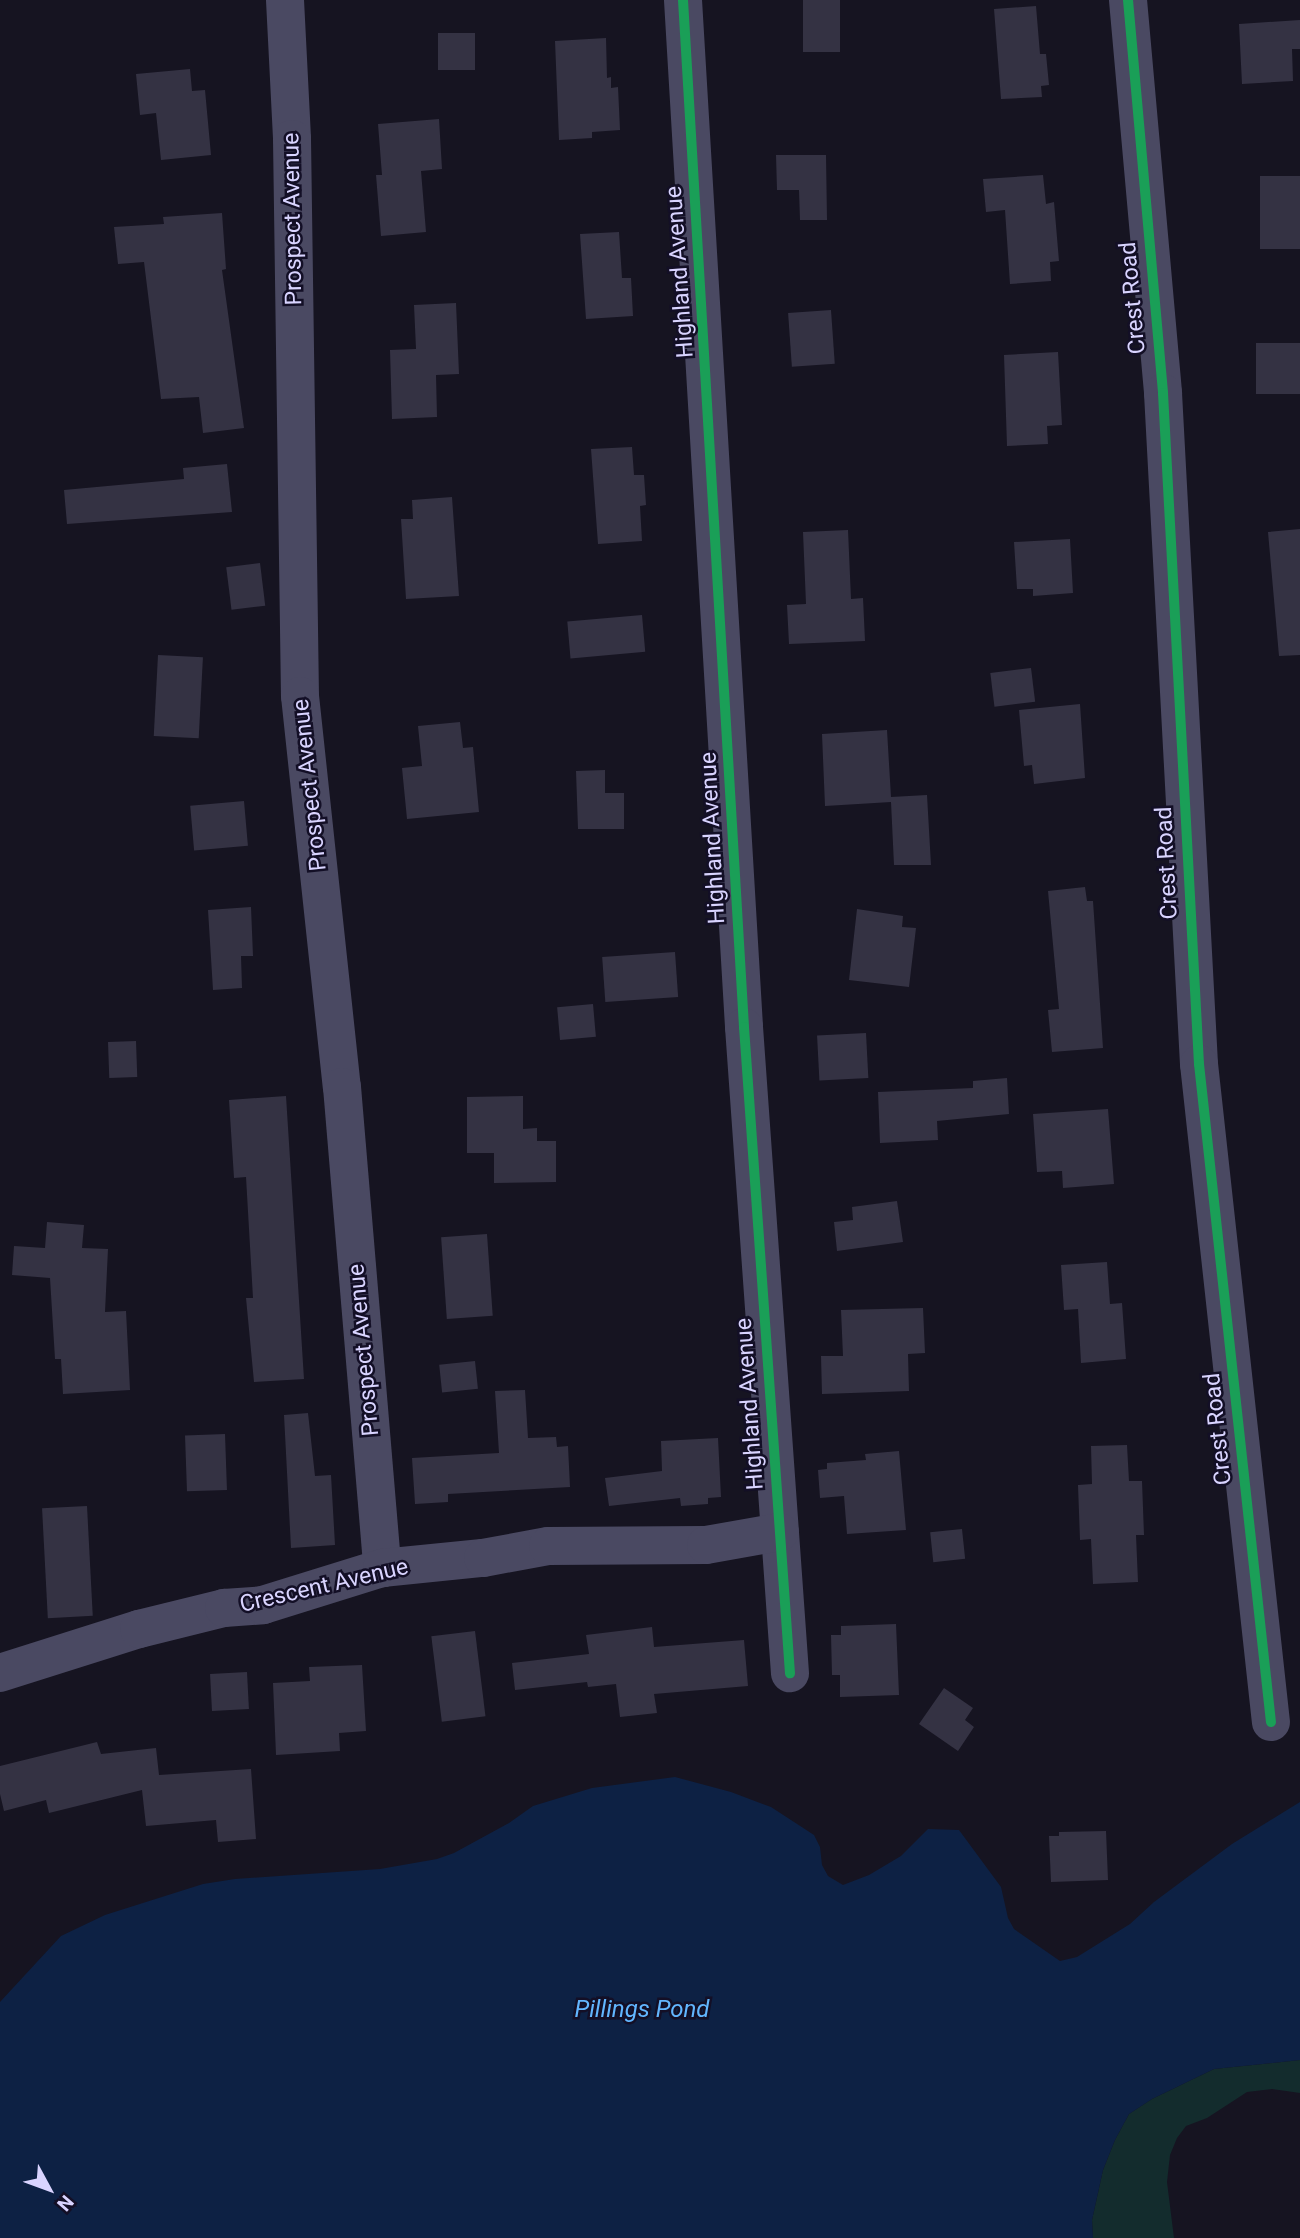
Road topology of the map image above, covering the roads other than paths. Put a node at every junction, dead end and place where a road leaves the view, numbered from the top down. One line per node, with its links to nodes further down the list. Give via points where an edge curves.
1 (285, 0): 5 (street, Prospect Avenue, via 292,139 300,696 342,1087)
2 (683, 0): 4 (street, Highland Avenue, via 744,1027)
3 (1128, 0): 8 (street, Crest Road, via 1163,393 1199,1064)
4 (780, 1532): 5 (street, Crescent Avenue, via 706,1545 548,1546); 7 (street, Highland Avenue)
5 (382, 1568): 6 (street, Crescent Avenue, via 263,1605 224,1608 139,1629)
6 (0, 1672)
7 (790, 1673)
8 (1271, 1723)

